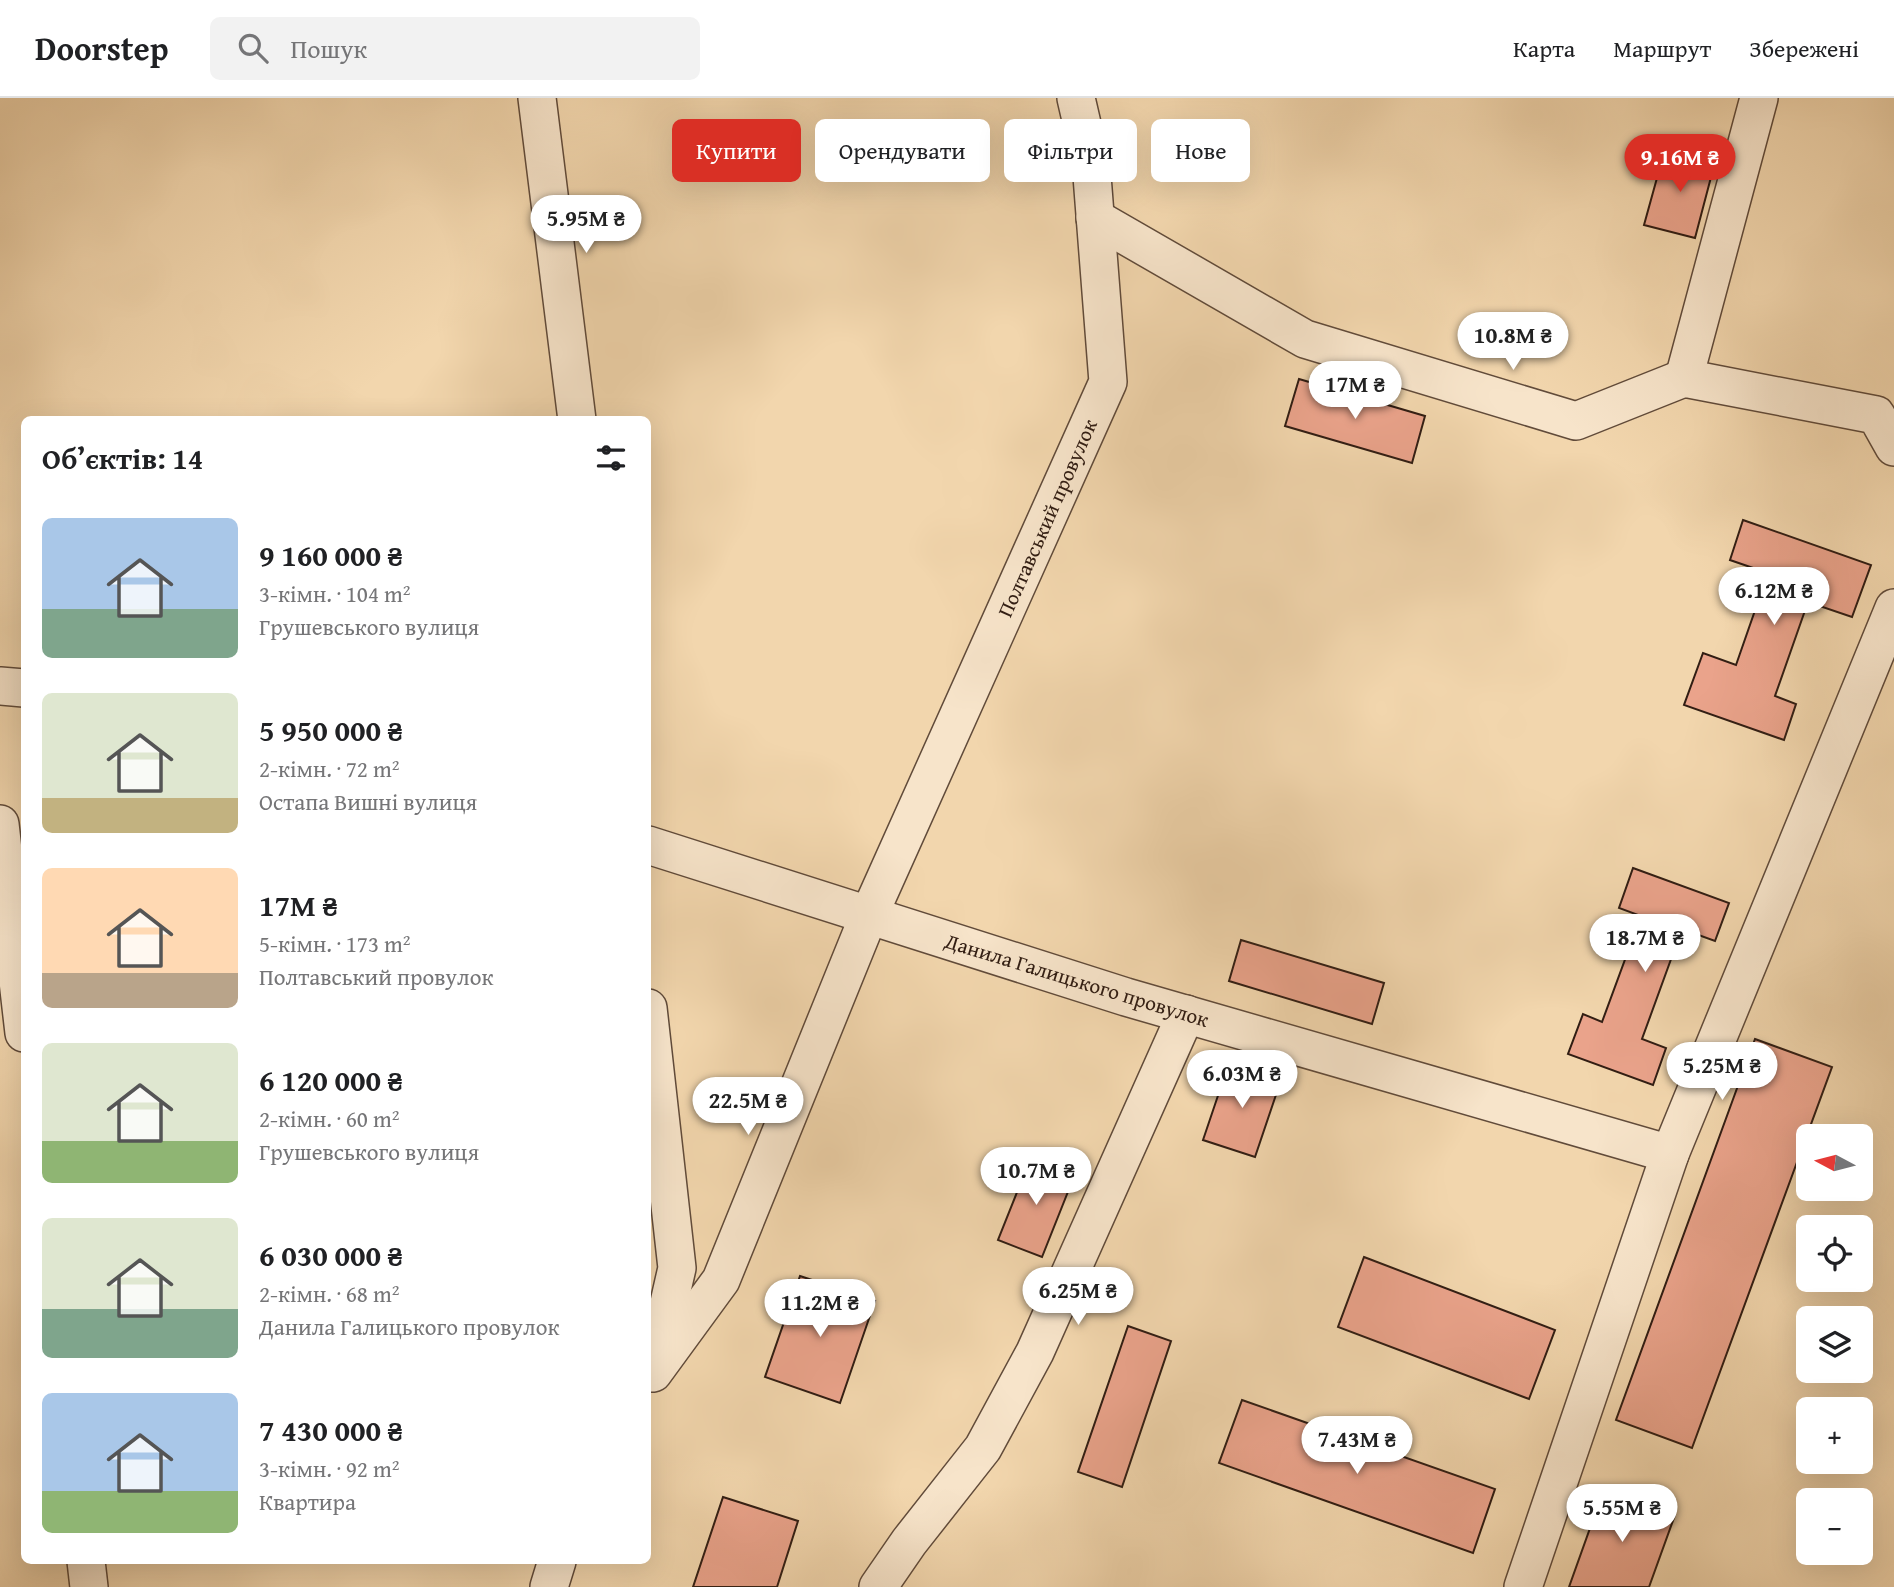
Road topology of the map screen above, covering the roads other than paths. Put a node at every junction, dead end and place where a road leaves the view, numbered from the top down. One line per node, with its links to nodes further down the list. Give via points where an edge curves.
1 (537, 98): 6 (street)
2 (1076, 98): 4 (street, Полтавський провулок, via 1091,163)
3 (1759, 98): 5 (street)
4 (1095, 218): 5 (street, via 1305,339 1576,421); 13 (street, Полтавський провулок, via 1108,382)
5 (1684, 378): 7 (street, via 1876,415)
6 (577, 416)
7 (1894, 447)
8 (1894, 607): 17 (street)
9 (0, 686): 10 (street)
10 (21, 688)
11 (0, 824): 14 (street)
12 (651, 846): 13 (street, Данила Галицького провулок)
13 (869, 915): 15 (street, Данила Галицького провулок); 19 (street, Полтавський провулок, via 721,1280)
14 (21, 1007)
15 (1186, 1014): 17 (street, Данила Галицького провулок); 24 (street, via 1035,1352 983,1448)
16 (651, 1035): 18 (street, via 677,1269)
17 (1670, 1154): 25 (street)
18 (651, 1374)
19 (651, 1377)
20 (86, 1564): 22 (street)
21 (556, 1564): 23 (street)
22 (89, 1587)
23 (549, 1587)
24 (878, 1587)
25 (1523, 1587)

